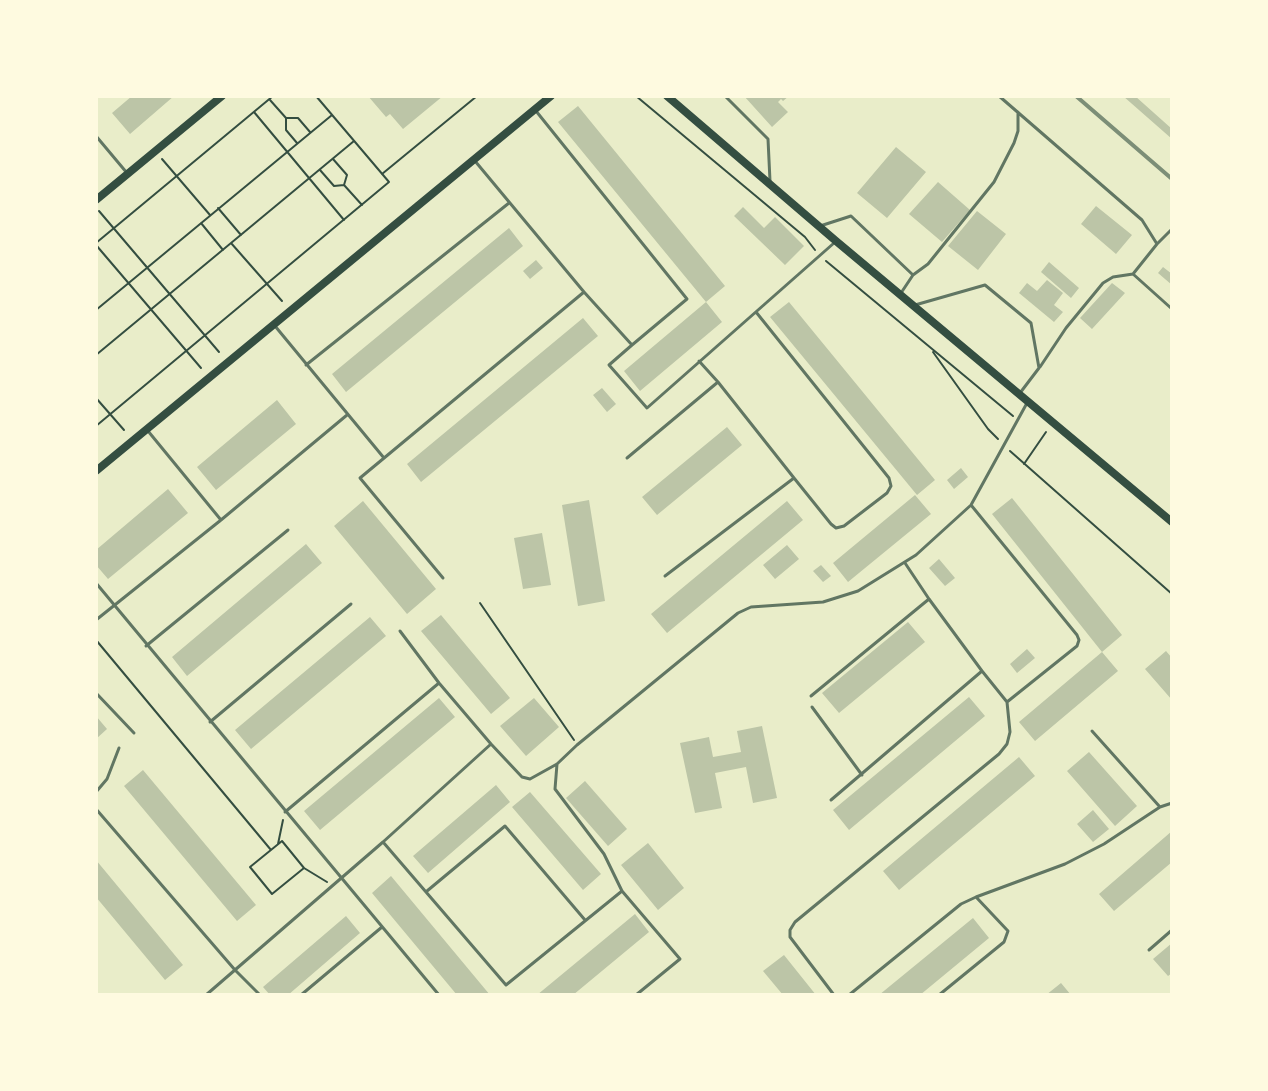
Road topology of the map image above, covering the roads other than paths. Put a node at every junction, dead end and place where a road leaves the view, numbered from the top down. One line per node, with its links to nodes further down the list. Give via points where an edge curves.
1 (222, 96): 10 (main road)
2 (551, 96): 6 (main road)
3 (667, 96): 11 (main road)
4 (725, 96): 11 (lane, via 768,139)
5 (999, 96): 7 (lane)
6 (535, 109): 9 (main road); 26 (lane, via 687,299)
7 (1018, 112): 17 (lane, via 1142,220); 18 (lane, via 1014,143 994,182 928,264)
8 (96, 135): 10 (lane)
9 (474, 159): 13 (lane); 25 (main road)
10 (128, 174): 12 (main road)
11 (770, 185): 14 (main road)
12 (96, 200)
13 (509, 202): 20 (lane); 28 (lane)
14 (819, 227): 16 (main road); 18 (lane, via 851,216)
15 (1172, 229): 17 (lane)
16 (836, 241): 21 (main road); 24 (lane)
17 (1157, 244): 19 (lane)
18 (914, 274): 21 (lane)
19 (1133, 274): 23 (lane); 29 (lane, via 1103,283)
20 (584, 292): 26 (lane); 35 (lane)
21 (900, 294): 22 (main road)
22 (913, 305): 29 (lane, via 985,285 1031,324); 31 (main road)
23 (1172, 309)
24 (756, 312): 27 (lane); 38 (lane, via 889,478 891,486 844,526 836,528)
25 (274, 324): 28 (lane); 34 (main road)
26 (632, 345): 27 (lane, via 609,365 647,408)
27 (699, 361): 30 (lane)
28 (306, 365): 33 (lane)
29 (1039, 368): 31 (lane)
30 (718, 382): 36 (lane); 38 (lane)
31 (1019, 394): 32 (main road)
32 (1028, 401): 39 (lane); 41 (main road)
33 (348, 416): 35 (lane); 40 (lane)
34 (146, 429): 37 (main road); 40 (lane)
35 (384, 458): 45 (lane, via 360,478)
36 (627, 459)
37 (96, 471)
38 (794, 478): 44 (lane)
39 (971, 505): 43 (lane); 57 (lane, via 1079,640 1077,646)
40 (221, 520): 49 (lane)
41 (1172, 522)
42 (288, 530): 52 (lane)
43 (906, 563): 47 (lane); 64 (lane, via 858,591 824,602 751,607 738,613)
44 (665, 576)
45 (443, 578)
46 (96, 583): 49 (lane)
47 (929, 599): 53 (lane); 56 (lane)
48 (351, 604): 59 (lane)
49 (114, 606): 50 (lane); 52 (lane)
50 (96, 620)
51 (400, 631): 54 (lane)
52 (146, 646): 59 (lane)
53 (982, 671): 57 (lane); 65 (lane)
54 (440, 682): 62 (lane); 71 (lane)
55 (96, 693): 61 (lane)
56 (811, 696)
57 (1007, 702): 87 (lane, via 1010,732 999,754 790,930 790,938)
58 (812, 707): 65 (lane)
59 (210, 722): 71 (lane)
60 (1092, 730): 69 (lane)
61 (134, 734)
62 (491, 744): 64 (lane, via 522,777 530,779); 72 (lane)
63 (119, 748): 66 (lane, via 107,779)
64 (557, 764): 75 (lane, via 555,789 604,854)
65 (862, 775): 67 (lane)
66 (96, 792)
67 (831, 800)
68 (1172, 803): 69 (lane)
69 (1160, 807): 76 (lane, via 1065,864)
70 (96, 809): 81 (lane)
71 (285, 812): 73 (lane)
72 (383, 842): 73 (lane); 74 (lane)
73 (341, 878): 78 (lane); 81 (lane)
74 (427, 891): 77 (lane, via 505,826); 77 (lane, via 506,985)
75 (622, 891): 77 (lane); 86 (lane, via 680,960)
76 (976, 897): 88 (lane, via 961,904); 89 (lane, via 1008,931 1004,942)
77 (585, 920)
78 (382, 927): 84 (lane); 85 (lane)
79 (1172, 930): 80 (lane)
80 (1149, 950)
81 (236, 970): 82 (lane); 83 (lane)
82 (206, 995)
83 (260, 995)
84 (301, 995)
85 (439, 995)
86 (636, 995)
87 (834, 995)
88 (849, 995)
89 (939, 995)

